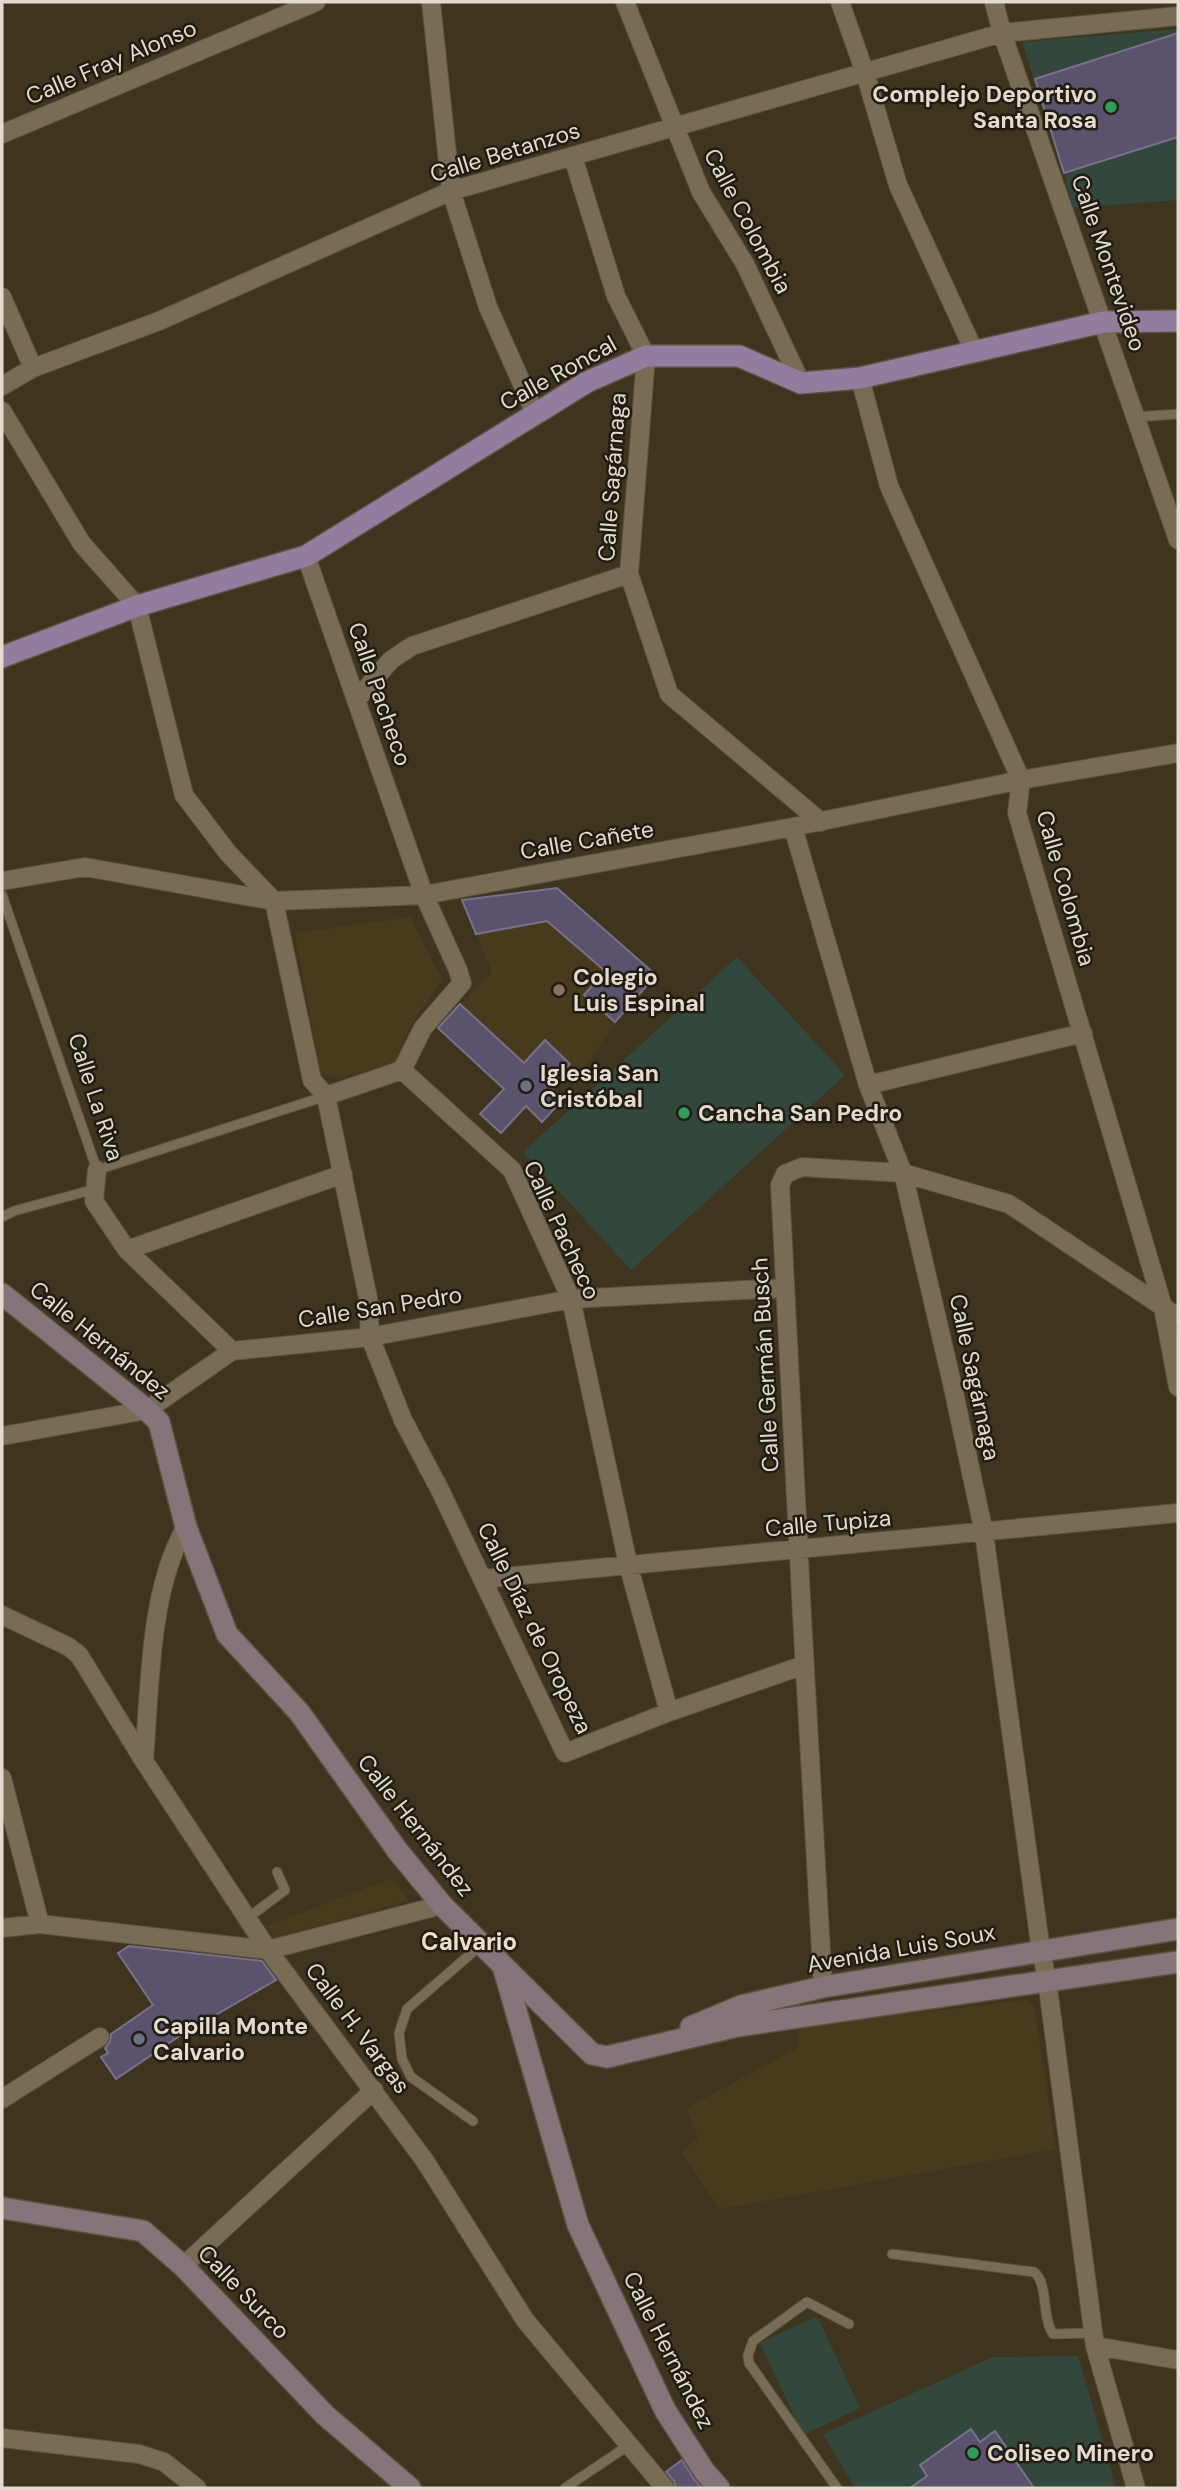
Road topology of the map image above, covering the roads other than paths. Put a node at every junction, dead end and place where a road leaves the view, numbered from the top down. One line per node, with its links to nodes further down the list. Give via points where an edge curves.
1 (316, 2): 10 (street, Calle Fray Alonso)
2 (431, 2): 12 (street)
3 (625, 2): 9 (street, Calle Colombia)
4 (840, 2): 8 (street)
5 (994, 2): 7 (street, Calle Montevideo)
6 (1178, 16): 7 (street, Calle Betanzos)
7 (1002, 33): 8 (street, Calle Betanzos); 15 (street, Calle Montevideo)
8 (865, 73): 9 (street, Calle Betanzos); 16 (street, via 898,185)
9 (673, 127): 11 (street, Calle Betanzos); 20 (street, Calle Colombia, via 701,192 745,264)
10 (2, 134)
11 (573, 158): 12 (street, Calle Betanzos); 17 (street, via 616,296)
12 (451, 191): 18 (street, Calle Betanzos, via 159,321); 23 (street, via 488,307)
13 (2, 297): 18 (street)
14 (1178, 321): 15 (main road, Calle Roncal)
15 (1103, 322): 16 (main road, Calle Roncal); 25 (street, Calle Montevideo)
16 (975, 353): 19 (main road, Calle Roncal)
17 (646, 356): 20 (main road, Calle Roncal, via 739,356); 23 (main road, Calle Roncal, via 587,382); 28 (street, Calle Sagárnaga)
18 (33, 368): 21 (street, Calle Betanzos)
19 (860, 378): 20 (main road, Calle Roncal); 33 (street, Calle Colombia, via 889,486)
20 (801, 383)
21 (2, 386)
22 (2, 411): 29 (street, via 82,544)
23 (535, 413): 27 (main road, Calle Roncal)
24 (1178, 414): 25 (lane)
25 (1136, 417): 26 (street, Calle Montevideo)
26 (1178, 540)
27 (306, 556): 29 (main road, Calle Roncal); 31 (street, Calle Pacheco)
28 (629, 574): 31 (street, via 412,646 391,660); 34 (street, Calle Sagárnaga, via 669,694)
29 (137, 606): 30 (main road, Calle Roncal); 39 (street, via 184,796 228,853)
30 (2, 657)
31 (357, 699): 38 (street, Calle Pacheco)
32 (1178, 753): 33 (street, Calle Cañete)
33 (1021, 780): 34 (street, Calle Cañete); 40 (street, Calle Colombia, via 1017,813)
34 (821, 822): 35 (street, Calle Cañete)
35 (793, 827): 38 (street, Calle Cañete); 42 (street, Calle Sagárnaga)
36 (2, 881): 39 (street, Calle Cañete, via 85,867)
37 (2, 895): 44 (lane, Calle La Riva)
38 (424, 895): 39 (street, Calle Cañete); 41 (street, Calle Pacheco, via 462,983 423,1028)
39 (274, 901): 43 (street, Calle Díaz de Oropeza, via 312,1080)
40 (1083, 1033): 42 (street); 53 (street, Calle Colombia)
41 (402, 1070): 43 (street); 52 (street, Calle Pacheco, via 512,1170)
42 (868, 1085): 45 (street, Calle Sagárnaga)
43 (326, 1096): 44 (lane); 46 (street, Calle Díaz de Oropeza)
44 (97, 1170): 47 (street, Calle La Riva)
45 (903, 1173): 50 (street, Calle Germán Busch, via 802,1167 785,1174 780,1185); 53 (street, Calle Germán Busch, via 1009,1204); 61 (street, Calle Sagárnaga)
46 (343, 1174): 49 (street); 54 (street, Calle Díaz de Oropeza, via 368,1298)
47 (95, 1189): 48 (lane); 49 (street, Calle La Riva, via 94,1200)
48 (2, 1217)
49 (127, 1250): 55 (street, Calle La Riva)
50 (785, 1288): 52 (street, Calle San Pedro); 62 (street, Calle Germán Busch)
51 (2, 1294): 57 (main road, Calle Hernández)
52 (571, 1299): 54 (street, Calle San Pedro); 63 (street, Calle Pacheco)
53 (1170, 1312): 56 (street, Calle Colombia)
54 (370, 1337): 55 (street, Calle San Pedro); 64 (street, Calle Díaz de Oropeza, via 403,1420)
55 (232, 1351): 57 (street, Calle San Pedro)
56 (1178, 1387)
57 (147, 1410): 58 (street, Calle San Pedro); 60 (main road, Calle Hernández, via 159,1422)
58 (2, 1436)
59 (1178, 1513): 61 (street, Calle Tupiza)
60 (186, 1527): 68 (street, via 174,1546 157,1613); 71 (main road, Calle Hernández, via 227,1634 299,1712)
61 (984, 1533): 62 (street, Calle Tupiza); 78 (street, Calle Sagárnaga)
62 (800, 1550): 63 (street, Calle Tupiza); 66 (street, Calle Germán Busch)
63 (628, 1564): 64 (street, Calle Tupiza); 67 (street, Calle Pacheco)
64 (482, 1579): 67 (street, Calle Díaz de Oropeza, via 565,1753)
65 (2, 1615): 68 (street, Calle H. Vargas, via 79,1656)
66 (804, 1665): 67 (street, Calle Díaz de Oropeza); 82 (street, Calle Germán Busch)
67 (669, 1712)
68 (144, 1761): 72 (street, Calle H. Vargas)
69 (2, 1778): 73 (street)
70 (277, 1872): 72 (lane, via 285,1890)
71 (442, 1905): 76 (main road, Calle Hernández); 77 (street)
72 (248, 1918): 77 (street, Calle H. Vargas)
73 (40, 1924): 74 (street); 77 (street)
74 (2, 1928)
75 (1178, 1929): 78 (main road, Avenida Luis Soux)
76 (482, 1944): 80 (main road, Calle Hernández); 87 (lane, via 407,2010 399,2033 402,2059 411,2077)
77 (268, 1950): 85 (street, Calle H. Vargas)
78 (1041, 1951): 81 (street, Calle Sagárnaga); 82 (main road, Avenida Luis Soux)
79 (1178, 1962): 81 (main road, Avenida Luis Soux)
80 (503, 1964): 84 (main road, Avenida Luis Soux, via 592,2054 607,2057); 100 (main road, Calle Hernández, via 578,2225 665,2410)
81 (1047, 1980): 84 (main road, Avenida Luis Soux, via 737,2026); 92 (street, Calle Sagárnaga)
82 (823, 1987): 84 (main road, Avenida Luis Soux, via 741,2006)
83 (100, 2037): 86 (street)
84 (640, 2048)
85 (374, 2090): 90 (street); 95 (street, Calle H. Vargas, via 425,2161 525,2320)
86 (2, 2099)
87 (473, 2121)
88 (2, 2208): 90 (main road, Calle Surco, via 144,2231)
89 (892, 2254): 92 (lane, via 1034,2272 1041,2281 1045,2318 1053,2334)
90 (183, 2266): 97 (main road, Calle Surco, via 325,2414)
91 (849, 2324): 101 (lane, via 807,2302 753,2341 748,2355 749,2363)
92 (1094, 2339): 93 (street); 102 (street, Calle Sagárnaga)
93 (1178, 2360)
94 (2, 2438): 96 (street, via 139,2454 164,2462)
95 (629, 2445): 98 (lane); 99 (street, Calle H. Vargas)
96 (197, 2488)
97 (410, 2488)
98 (565, 2488)
99 (665, 2488)
100 (719, 2488)
101 (837, 2488)
102 (1136, 2488)

